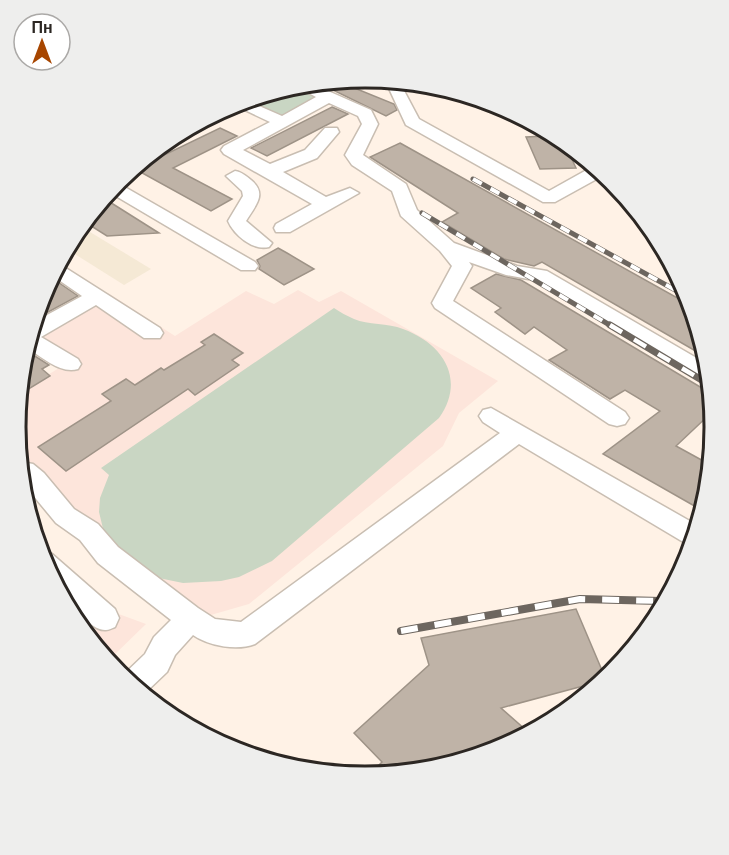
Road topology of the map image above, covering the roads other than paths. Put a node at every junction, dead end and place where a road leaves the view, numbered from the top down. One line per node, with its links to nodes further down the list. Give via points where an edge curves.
1 (396, 90): 8 (lane, via 412,122 549,198)
2 (317, 95): 4 (lane); 17 (lane, via 365,113 370,124 354,155 357,162 400,188 408,212)
3 (251, 108): 4 (lane)
4 (283, 122): 6 (lane)
5 (331, 132): 7 (lane, via 311,154)
6 (230, 150): 7 (lane); 9 (lane, via 225,169)
7 (266, 169): 9 (lane); 13 (lane)
8 (590, 175)
9 (235, 176): 16 (lane, via 251,189 252,196 237,221 240,228)
10 (121, 192): 18 (lane)
11 (350, 192): 13 (lane)
12 (113, 201): 14 (lane)
13 (326, 204): 15 (lane)
14 (159, 228)
15 (282, 228)
16 (262, 243)
17 (447, 247): 25 (lane, via 513,271 540,275); 27 (lane, via 462,266 442,303)
18 (248, 266)
19 (63, 273): 20 (lane)
20 (96, 296): 21 (lane); 22 (lane)
21 (40, 329)
22 (152, 333)
23 (36, 344): 24 (lane)
24 (70, 364)
25 (698, 368)
26 (491, 416): 28 (lane)
27 (617, 418)
28 (518, 432): 30 (lane); 32 (lane, via 245,635 210,631)
29 (28, 475): 32 (lane, via 65,516 89,532 108,555)
30 (687, 533)
31 (61, 579): 33 (lane)
32 (188, 617): 34 (lane, via 178,634 164,646 156,663)
33 (105, 618)
34 (139, 680)

